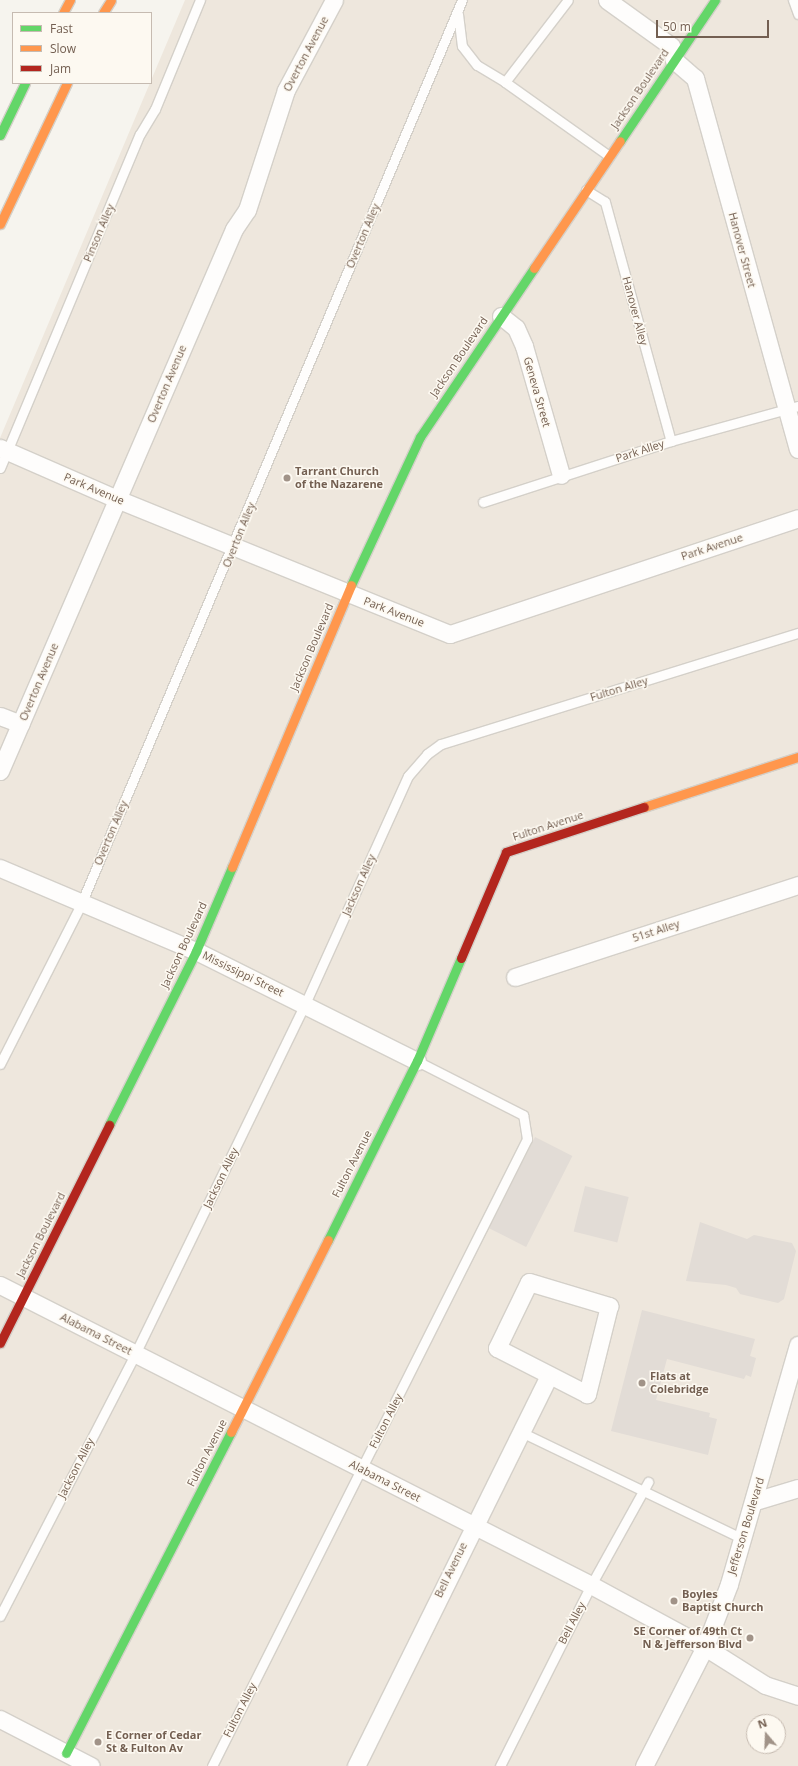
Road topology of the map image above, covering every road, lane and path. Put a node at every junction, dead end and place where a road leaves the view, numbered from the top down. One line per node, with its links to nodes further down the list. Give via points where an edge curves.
1 (70, 0): 11 (street)
2 (111, 0): 12 (street)
3 (200, 0): 26 (lane, Pinson Alley, via 155,109 140,134)
4 (334, 0): 29 (street, Overton Avenue, via 286,90 247,210 234,229)
5 (462, 0): 10 (lane, Overton Alley)
6 (568, 0): 15 (lane)
7 (606, 0): 14 (street, via 671,46)
8 (715, 0): 14 (street, Jackson Boulevard)
9 (793, 0): 13 (lane)
10 (457, 11): 15 (lane, via 462,46 477,65); 32 (lane, Overton Alley, via 304,372)
11 (64, 12)
12 (104, 12)
13 (798, 14)
14 (674, 60): 19 (street, Jackson Boulevard); 23 (street, Hanover Street, via 695,78)
15 (505, 82): 19 (lane)
16 (25, 84): 18 (street)
17 (67, 84): 21 (street)
18 (0, 135)
19 (609, 156): 20 (street, Jackson Boulevard)
20 (586, 190): 22 (street, Jackson Boulevard); 24 (lane, Hanover Alley, via 605,202)
21 (0, 224)
22 (502, 316): 28 (street, Geneva Street, via 516,328 524,346); 33 (street, Jackson Boulevard, via 420,437)
23 (792, 408): 24 (lane, Park Alley); 25 (street, Hanover Street)
24 (671, 441): 28 (lane, Park Alley)
25 (798, 449)
26 (4, 450): 27 (lane, Pinson Alley); 29 (street, Park Avenue)
27 (0, 468)
28 (561, 475): 30 (lane, Park Alley)
29 (117, 499): 32 (street, Park Avenue); 36 (street, Overton Avenue)
30 (483, 502)
31 (798, 518): 33 (street, Park Avenue, via 450,634)
32 (235, 546): 33 (street, Park Avenue); 42 (lane, Overton Alley)
33 (347, 594): 43 (street, Jackson Boulevard)
34 (798, 633): 37 (lane, Fulton Alley)
35 (0, 716): 36 (street)
36 (20, 724): 39 (street, Overton Avenue)
37 (441, 744): 45 (lane, Jackson Alley, via 427,754 408,776)
38 (798, 757): 46 (street, Fulton Avenue, via 506,852)
39 (0, 771)
40 (0, 868): 42 (street, Mississippi Street)
41 (798, 885): 44 (street, 51st Alley)
42 (81, 904): 43 (street, Mississippi Street); 47 (lane, Overton Alley)
43 (196, 951): 45 (street, Mississippi Street); 49 (street, Jackson Boulevard)
44 (515, 977)
45 (305, 1004): 46 (street, Mississippi Street); 52 (lane, Jackson Alley)
46 (417, 1061): 54 (street, Fulton Avenue); 56 (lane, Fulton Alley, via 523,1116 526,1139)
47 (0, 1064)
48 (0, 1285): 49 (street, Alabama Street)
49 (24, 1297): 50 (street, Jackson Boulevard); 52 (street, Alabama Street)
50 (0, 1343)
51 (798, 1345): 59 (street, Jefferson Boulevard)
52 (135, 1354): 54 (street, Alabama Street); 63 (lane, Jackson Alley)
53 (549, 1376): 53 (street, via 496,1348 529,1282 609,1306 587,1394); 55 (street, Bell Avenue)
54 (244, 1408): 56 (street, Alabama Street); 67 (street, Fulton Avenue)
55 (521, 1432): 57 (lane); 60 (street, Bell Avenue)
56 (362, 1469): 60 (street, Alabama Street); 69 (lane, Fulton Alley)
57 (646, 1486): 61 (lane); 62 (lane, Bell Alley)
58 (798, 1488): 59 (street)
59 (755, 1501): 61 (street, Jefferson Boulevard)
60 (474, 1525): 62 (street, Alabama Street); 70 (street, Bell Avenue)
61 (743, 1539): 64 (street, Jefferson Boulevard)
62 (591, 1586): 64 (street, Alabama Street); 71 (lane, Bell Alley)
63 (0, 1616)
64 (705, 1647): 65 (street, Alabama Street, via 765,1684); 72 (street, Jefferson Boulevard)
65 (798, 1696)
66 (0, 1719): 67 (street)
67 (69, 1758): 68 (street)
68 (91, 1766)
69 (212, 1766)
70 (356, 1766)
71 (500, 1766)
72 (644, 1766)

